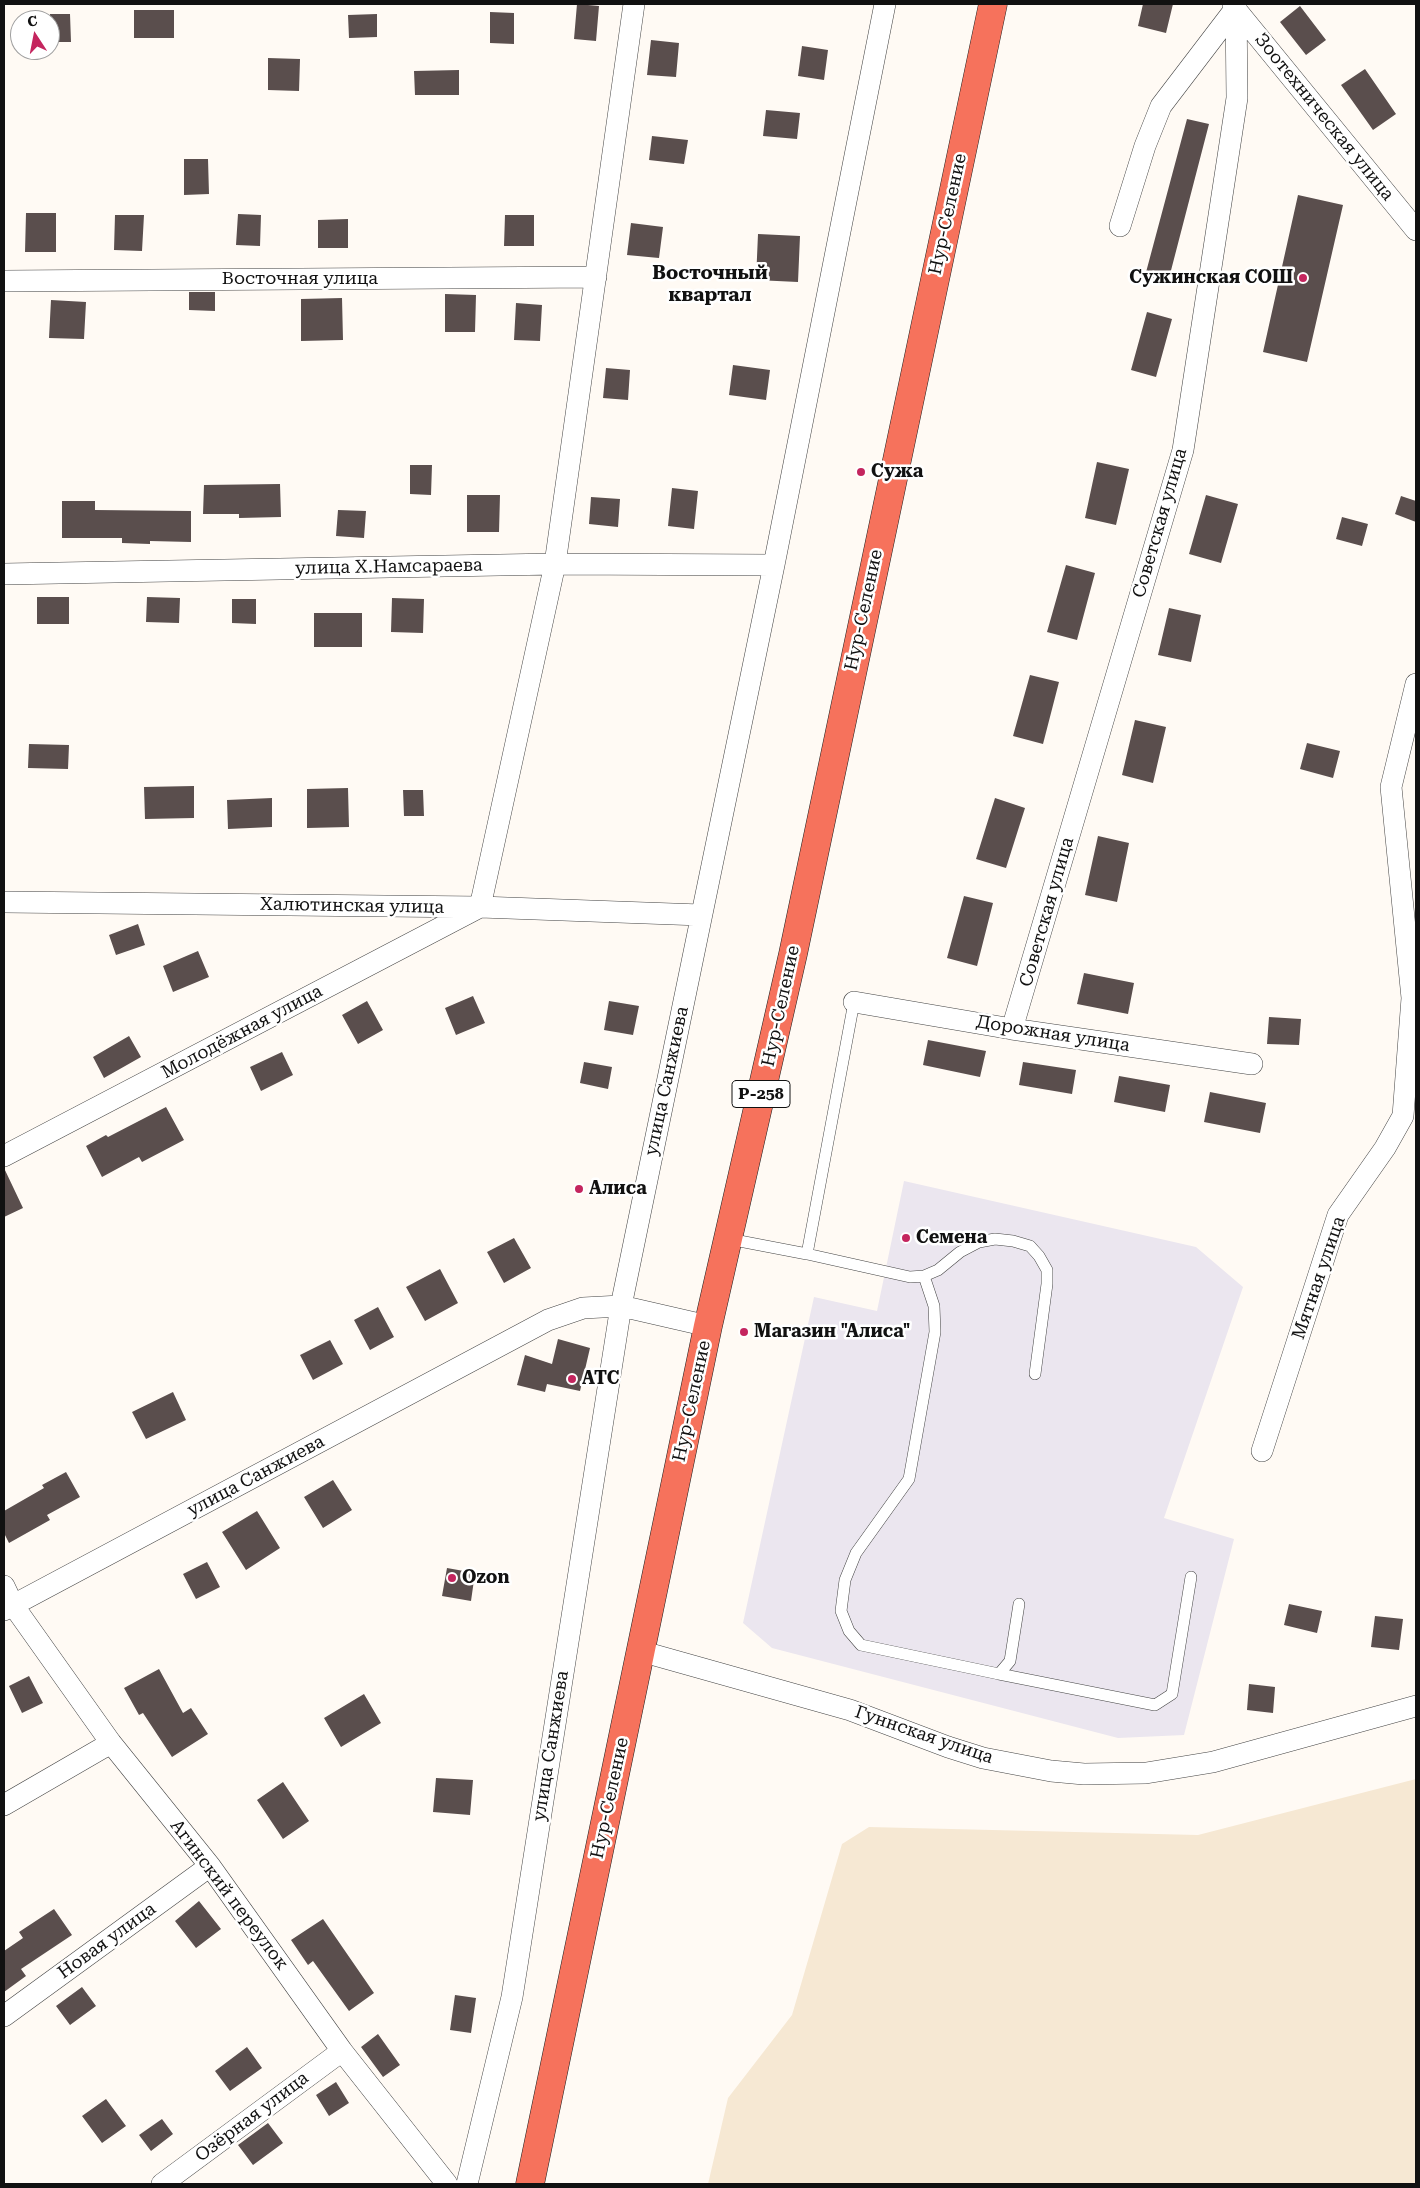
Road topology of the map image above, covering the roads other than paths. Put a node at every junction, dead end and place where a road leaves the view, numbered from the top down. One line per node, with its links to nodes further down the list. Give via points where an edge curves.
1 (634, 4): 7 (street)
2 (885, 4): 10 (street, улица Санжиева)
3 (992, 4): 21 (highway, Нур-Селение / Р-258, via 793,954)
4 (1234, 6): 5 (street, via 1161,106); 6 (street, Зоотехническая улица); 18 (street, Советская улица, via 1236,98 1182,450)
5 (1120, 226)
6 (1416, 230)
7 (596, 277): 8 (street, Восточная улица); 9 (street)
8 (4, 281)
9 (555, 564): 10 (street, улица Х.Намсараева); 11 (street, улица Х.Намсараева); 14 (street)
10 (774, 565): 15 (street, улица Санжиева)
11 (4, 574)
12 (1416, 684): 17 (street, Мятная улица, via 1390,787)
13 (4, 902): 14 (street, Халютинская улица)
14 (480, 907): 15 (street, Халютинская улица); 20 (street, Молодёжная улица)
15 (701, 915): 24 (street, улица Санжиева)
16 (854, 1002): 18 (street, Дорожная улица); 22 (lane)
17 (1414, 1002): 27 (street, Мятная улица, via 1403,1116 1385,1148 1338,1215)
18 (1012, 1029): 19 (street, Дорожная улица)
19 (1252, 1064)
20 (4, 1156)
21 (729, 1239): 22 (lane); 25 (highway, Нур-Селение / Р-258)
22 (808, 1254): 23 (lane, via 910,1277)
23 (924, 1276): 26 (lane, via 979,1242 995,1239 1030,1246 1047,1270); 33 (lane, via 934,1306 935,1332 908,1479 856,1553 845,1580 841,1611 849,1631 861,1645)
24 (621, 1306): 25 (street, улица Санжиева); 31 (street, улица Санжиева, via 583,1308 548,1320); 42 (street, улица Санжиева, via 512,1997)
25 (708, 1326): 32 (highway, Нур-Селение / Р-258)
26 (1035, 1374)
27 (1262, 1451)
28 (1191, 1577): 33 (lane, via 1172,1694 1155,1705)
29 (4, 1586): 31 (street, Агинский переулок)
30 (1019, 1604): 33 (lane, via 1010,1661)
31 (9, 1607): 35 (street, Агинский переулок)
32 (640, 1651): 34 (street, Гуннская улица, via 850,1710 983,1758 1084,1774 1146,1773 1213,1762); 43 (highway, Нур-Селение / Р-258)
33 (999, 1674)
34 (1416, 1706)
35 (111, 1743): 36 (street); 37 (street, Агинский переулок)
36 (4, 1805)
37 (210, 1866): 38 (street, Новая улица); 39 (street, Агинский переулок)
38 (4, 2016)
39 (342, 2051): 40 (street, Озёрная улица); 41 (street, Агинский переулок)
40 (162, 2184)
41 (446, 2184)
42 (467, 2184)
43 (530, 2184)

